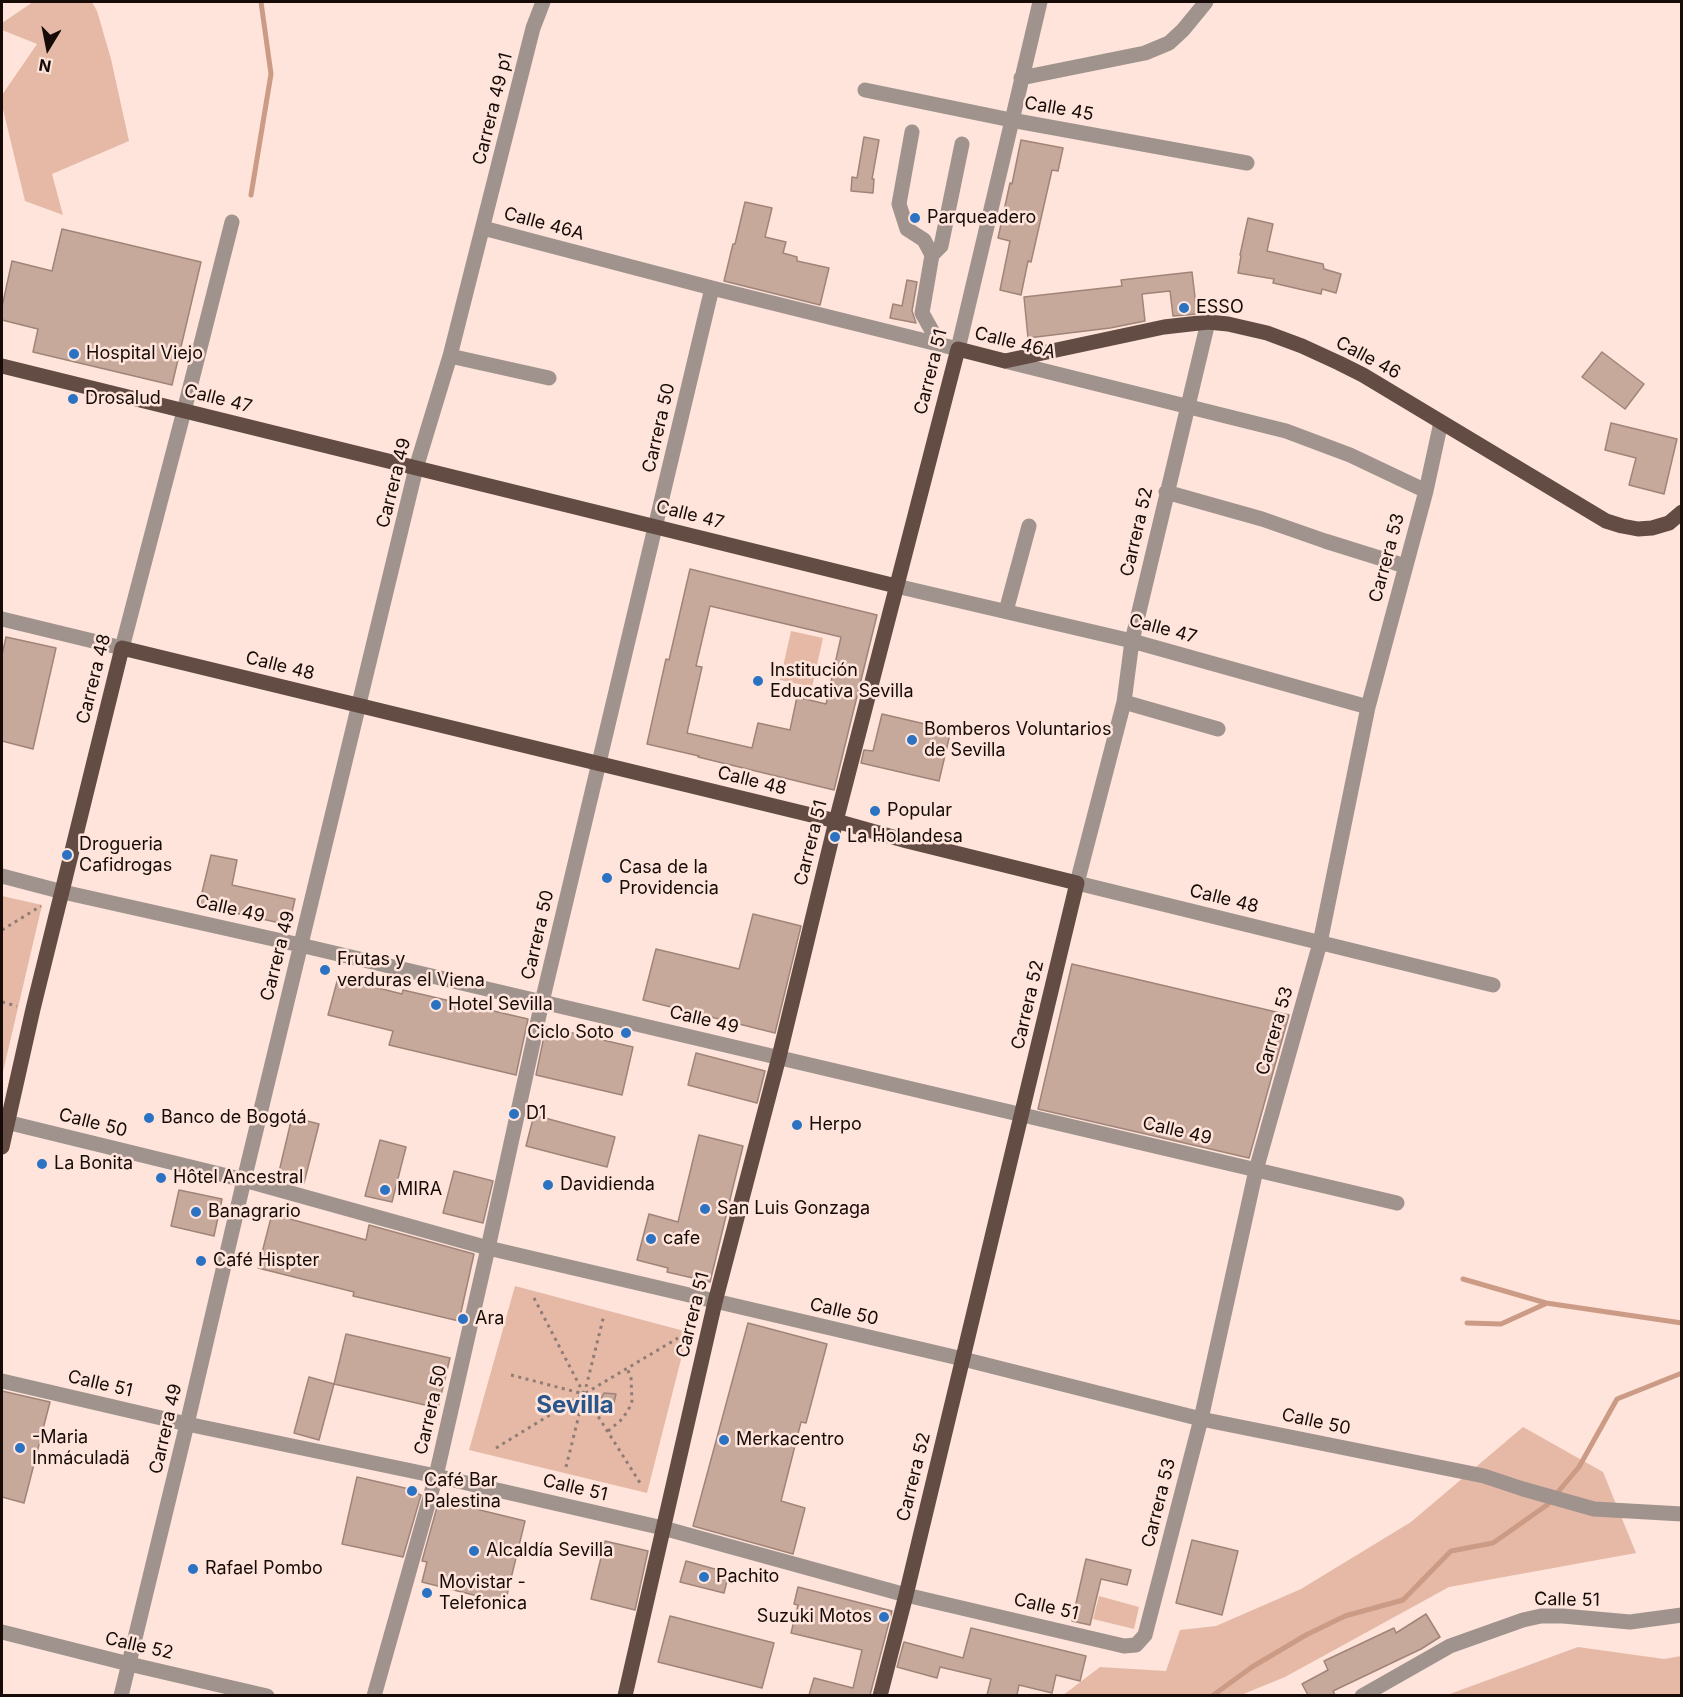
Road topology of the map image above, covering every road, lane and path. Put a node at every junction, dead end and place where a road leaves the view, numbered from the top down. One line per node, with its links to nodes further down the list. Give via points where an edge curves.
1 (543, 2): 11 (street, Carrera 49 p1)
2 (1040, 2): 4 (street, Carrera 51)
3 (1206, 2): 4 (street, via 1169,43 1145,53)
4 (1021, 78): 6 (street, Carrera 51)
5 (865, 90): 6 (street, Calle 45)
6 (1011, 120): 9 (street, Calle 45); 16 (street, Carrera 51)
7 (912, 132): 12 (street, via 898,204 907,229 924,240)
8 (962, 144): 12 (street, via 941,246)
9 (1247, 163)
10 (232, 222): 22 (street, Carrera 48)
11 (483, 228): 13 (street, Calle 46A); 17 (street, Carrera 49)
12 (932, 255): 15 (street, via 922,313)
13 (712, 288): 15 (street, Calle 46A); 29 (street, Carrera 50)
14 (1208, 322): 18 (main road, Calle 46, via 1164,327); 21 (street, Carrera 52); 23 (main road, Calle 46, via 1267,333 1302,346 1363,375)
15 (940, 345): 16 (street, Calle 46A)
16 (958, 349): 18 (main road, Calle 46A); 31 (main road, Carrera 51)
17 (450, 357): 20 (street); 24 (street, Carrera 49)
18 (1005, 361): 21 (street, Calle 46A)
19 (2, 366): 22 (main road, Calle 47)
20 (549, 378)
21 (1188, 405): 25 (street, Calle 46A, via 1286,431 1350,455); 26 (street, Carrera 52)
22 (184, 411): 24 (main road, Calle 47); 35 (street, Carrera 48)
23 (1441, 422): 25 (street, Carrera 53); 27 (main road, Calle 46, via 1606,521 1638,529 1653,528)
24 (416, 468): 29 (main road, Calle 47); 37 (street, Carrera 49)
25 (1426, 491): 30 (street, Carrera 53)
26 (1166, 492): 30 (street); 34 (street, Carrera 52)
27 (1682, 512)
28 (1029, 526): 32 (street)
29 (656, 527): 31 (main road, Calle 47); 40 (street, Carrera 50)
30 (1405, 566): 38 (street, Carrera 53)
31 (896, 586): 32 (street, Calle 47); 41 (main road, Carrera 51)
32 (1006, 611): 34 (street, Calle 47)
33 (2, 619): 35 (street, Calle 48)
34 (1132, 641): 36 (street, Carrera 52); 38 (street, Calle 47)
35 (122, 648): 37 (main road, Calle 48); 44 (main road, Carrera 48)
36 (1124, 702): 39 (street); 43 (street, Carrera 52)
37 (360, 706): 40 (main road, Calle 48); 47 (street, Carrera 49)
38 (1368, 707): 46 (street, Carrera 53)
39 (1218, 729)
40 (599, 764): 41 (main road, Calle 48); 49 (street, Carrera 50)
41 (836, 821): 43 (main road, Calle 48); 50 (main road, Carrera 51)
42 (2, 876): 44 (street, Calle 49)
43 (1077, 884): 46 (street, Calle 48); 51 (main road, Carrera 52)
44 (63, 892): 45 (path); 47 (street, Calle 49); 52 (main road, Carrera 48)
45 (2, 930)
46 (1320, 943): 48 (street, Calle 48); 54 (street, Carrera 53)
47 (300, 945): 49 (street, Calle 49); 55 (street, Carrera 49)
48 (1493, 985)
49 (542, 1002): 50 (street, Calle 49); 57 (street, Carrera 50)
50 (779, 1058): 51 (street, Calle 49); 59 (main road, Carrera 51)
51 (1022, 1115): 54 (street, Calle 49); 62 (main road, Carrera 52)
52 (4, 1122): 53 (main road, Carrera 48); 55 (street, Calle 50)
53 (2, 1147)
54 (1256, 1170): 56 (street, Calle 49); 67 (street, Carrera 53)
55 (244, 1180): 57 (street, Calle 50); 68 (street, Carrera 49)
56 (1397, 1203)
57 (488, 1248): 59 (street, Calle 50); 72 (street, Carrera 50)
58 (534, 1298): 66 (path)
59 (715, 1302): 62 (street, Calle 50); 75 (main road, Carrera 51)
60 (604, 1315): 66 (path)
61 (678, 1338): 63 (path)
62 (963, 1359): 67 (street, Calle 50); 76 (main road, Carrera 52)
63 (627, 1368): 66 (path); 69 (path, via 632,1401 620,1421)
64 (511, 1375): 66 (path)
65 (2, 1381): 68 (street, Calle 51)
66 (584, 1394): 69 (path); 70 (path); 71 (path)
67 (1201, 1419): 74 (street, Calle 50, via 1484,1476 1594,1509); 79 (street, Carrera 53, via 1145,1635)
68 (187, 1424): 72 (street, Calle 51); 80 (street, Carrera 49)
69 (608, 1431): 73 (path)
70 (496, 1448)
71 (566, 1467)
72 (436, 1476): 75 (street, Calle 51); 83 (street, Carrera 50)
73 (642, 1486)
74 (1682, 1514)
75 (663, 1528): 76 (street, Calle 51); 84 (main road, Carrera 51)
76 (906, 1595): 79 (street, Calle 51, via 1124,1646); 85 (main road, Carrera 52)
77 (1682, 1615): 86 (street, Calle 51, via 1630,1622 1552,1616 1524,1620 1450,1646)
78 (2, 1632): 80 (street, Calle 52)
79 (1136, 1645)
80 (129, 1664): 81 (street, Carrera 49); 82 (street, Calle 52)
81 (121, 1695)
82 (267, 1695)
83 (374, 1695)
84 (625, 1695)
85 (880, 1695)
86 (1362, 1695)

